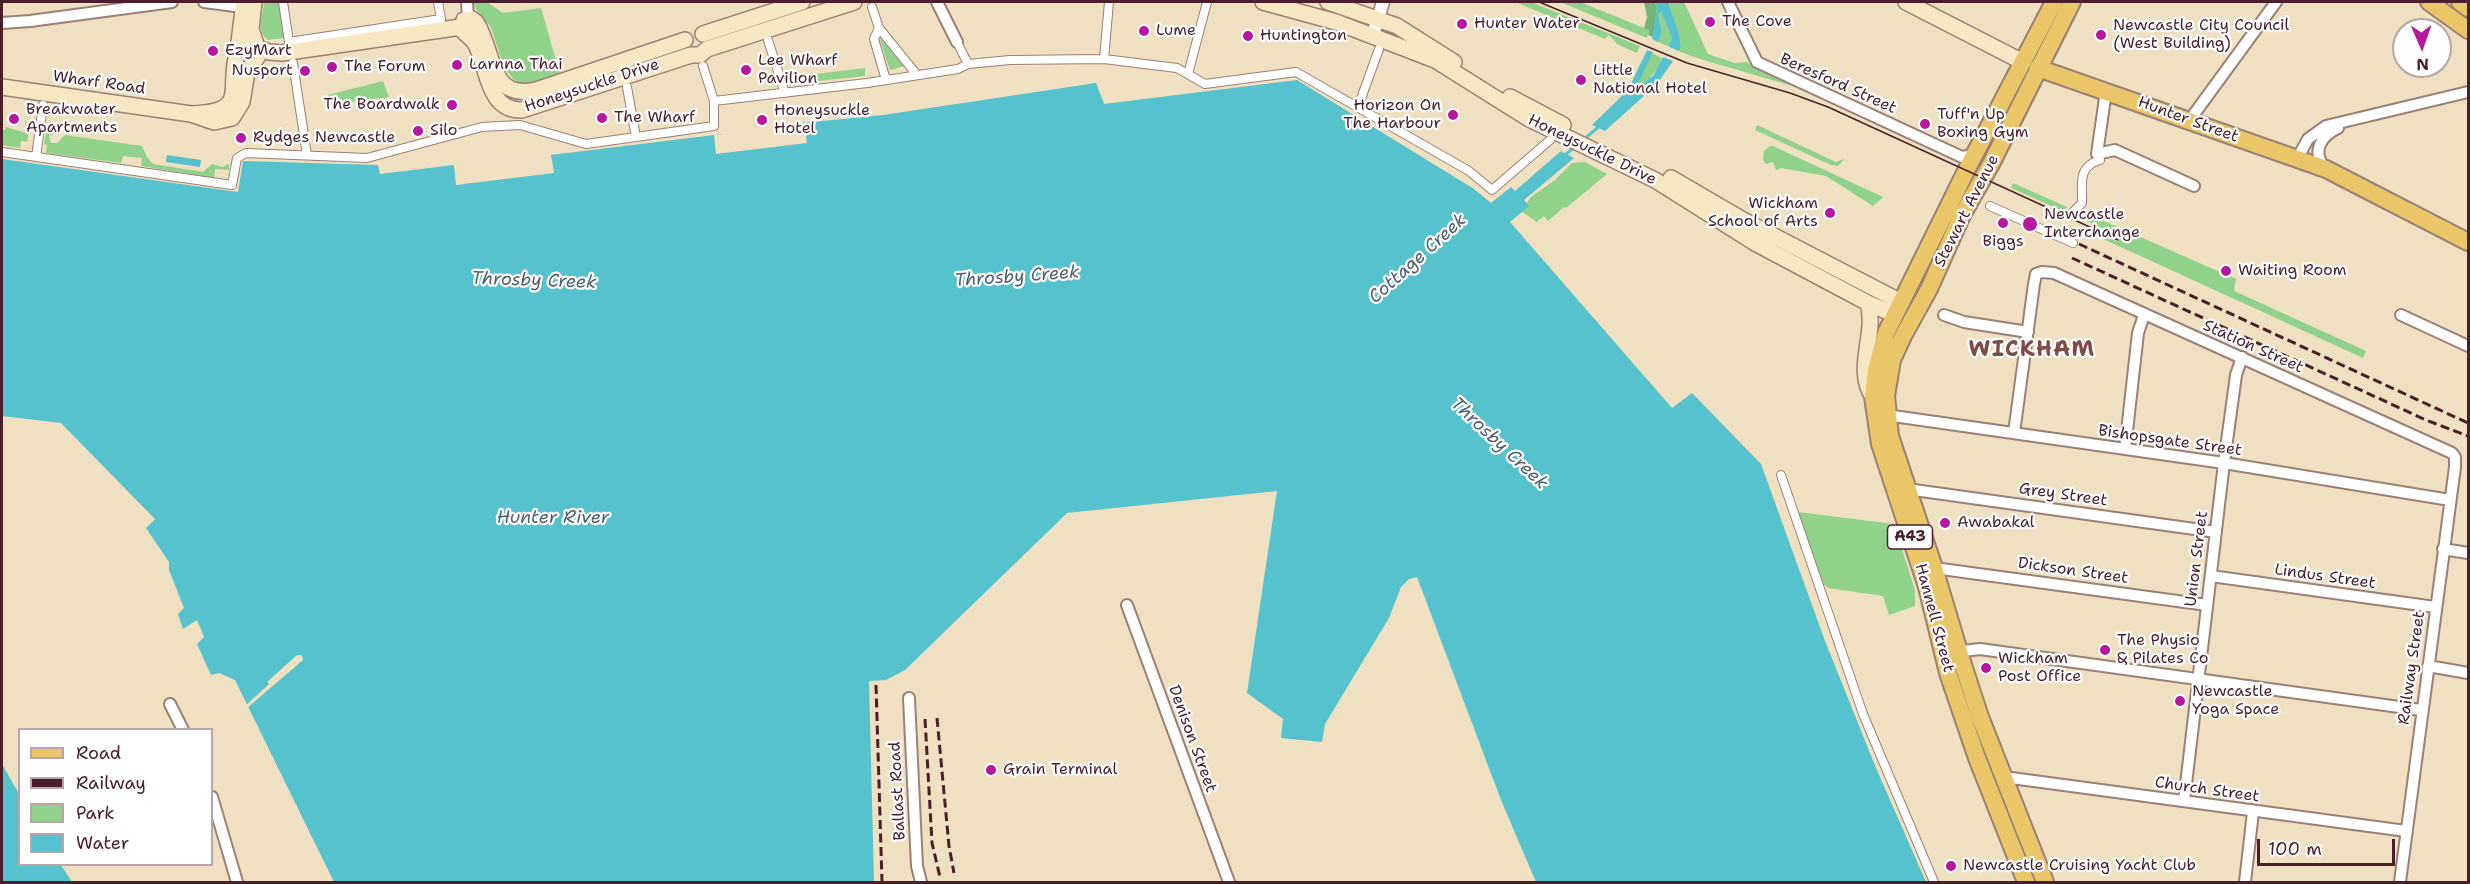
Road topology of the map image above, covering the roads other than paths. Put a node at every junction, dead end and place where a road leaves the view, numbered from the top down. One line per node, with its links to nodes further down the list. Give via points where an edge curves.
1 (172, 2): 25 (street)
2 (204, 2): 21 (street)
3 (283, 2): 4 (street, via 289,42 441,19)
4 (438, 2)
5 (467, 2): 26 (street)
6 (802, 2): 29 (main road)
7 (854, 2): 34 (main road)
8 (937, 2): 32 (street)
9 (1109, 2): 39 (street)
10 (1208, 2): 43 (street)
11 (1263, 2): 30 (main road, Honeysuckle Drive)
12 (1328, 2): 24 (main road, Honeysuckle Drive)
13 (1383, 2): 24 (street)
14 (1728, 2): 63 (street, Beresford Street, via 1756,62 1962,157)
15 (1906, 2): 41 (main road, Hunter Street)
16 (2054, 2): 41 (main road, Stewart Avenue / A43)
17 (2072, 2): 41 (main road, Stewart Avenue / A43)
18 (2276, 2): 55 (street)
19 (2429, 2): 28 (main road)
20 (2460, 2): 23 (main road)
21 (249, 5): 36 (main road); 37 (main road)
22 (872, 7): 27 (street)
23 (2469, 8)
24 (1378, 18): 30 (street); 57 (main road, Honeysuckle Drive, via 1415,36)
25 (2, 23)
26 (468, 25): 33 (main road, Honeysuckle Drive, via 485,38 500,81 516,92 536,90); 38 (main road)
27 (879, 28): 44 (street); 45 (street, via 874,39)
28 (2469, 30)
29 (702, 34): 33 (main road, via 693,33); 34 (main road, via 708,41)
30 (1372, 34): 57 (main road, Honeysuckle Drive, via 1435,60 1507,106)
31 (768, 40): 50 (street)
32 (957, 42): 40 (street)
33 (688, 47): 34 (main road, via 700,55)
34 (707, 49)
35 (1379, 49): 53 (street)
36 (238, 51): 37 (main road, via 242,62); 54 (main road, via 229,106 218,112)
37 (255, 55): 38 (main road); 54 (main road, via 247,72 242,102 234,116 219,122)
38 (292, 58): 62 (street)
39 (1104, 59): 40 (street); 43 (street, via 1177,68)
40 (968, 64): 44 (street)
41 (2030, 65): 48 (main road, Hunter Street); 63 (main road, Stewart Avenue / A43); 80 (main road, Stewart Avenue / A43, via 1991,164)
42 (703, 66): 51 (street)
43 (1188, 74): 53 (street, via 1205,84 1296,72)
44 (917, 75): 45 (street)
45 (886, 80): 50 (street)
46 (2, 87): 54 (main road, Wharf Road)
47 (627, 87): 58 (street)
48 (2106, 91): 55 (main road, Hunter Street); 65 (street)
49 (2469, 92): 56 (street)
50 (785, 93): 51 (street)
51 (714, 101): 58 (street, via 714,126)
52 (43, 105): 64 (street)
53 (1358, 107): 59 (street, via 1482,179 1492,190)
54 (191, 114)
55 (2189, 121): 66 (main road, Hunter Street)
56 (2355, 121): 66 (street, via 2319,129); 67 (street, via 2329,132 2320,142 2319,158)
57 (1572, 135): 60 (main road, Honeysuckle Drive)
58 (636, 137): 62 (street, via 586,144 520,125 483,127 367,158)
59 (1550, 140)
60 (1594, 145): 75 (main road, Honeysuckle Drive, via 1755,243); 76 (main road, Honeysuckle Drive, via 1660,171)
61 (2, 152): 64 (street)
62 (307, 155): 64 (street, via 246,153 237,158 232,185)
63 (1974, 155): 76 (main road, Stewart Avenue / A43)
64 (36, 157)
65 (2098, 157): 68 (street, via 2115,150); 70 (street, via 2085,173 2080,188 2082,203)
66 (2297, 159): 67 (main road, Hunter Street)
67 (2326, 169): 71 (main road, Hunter Street)
68 (2193, 186)
69 (1990, 206): 74 (street)
70 (2072, 213)
71 (2434, 224): 72 (main road); 73 (main road, Hunter Street)
72 (2469, 228)
73 (2469, 242)
74 (2073, 243)
75 (1868, 303): 76 (main road, Honeysuckle Drive); 84 (main road, via 1871,319 1864,374)
76 (1898, 309): 80 (main road, Honeysuckle Drive); 84 (main road, Hannell Street / A43, via 1879,354)
77 (1944, 315): 81 (street)
78 (2144, 315): 81 (street, Station Street, via 2054,273 2042,272 2036,274); 83 (street, Station Street); 87 (street, via 2138,333)
79 (2401, 315): 82 (street)
80 (1914, 317): 85 (main road, Hannell Street / A43, via 1892,360)
81 (2028, 332): 86 (street)
82 (2469, 346)
83 (2242, 357): 88 (street, Station Street, via 2446,449); 89 (street, Union Street)
84 (1873, 397): 101 (main road, Hannell Street / A43, via 1880,444)
85 (1886, 415): 86 (street, Bishopsgate Street); 91 (main road, Hannell Street / A43)
86 (2014, 433): 87 (street, Bishopsgate Street)
87 (2125, 449): 89 (street, Bishopsgate Street)
88 (2455, 457): 92 (street, Railway Street)
89 (2224, 463): 92 (street, Bishopsgate Street); 93 (street, Union Street)
90 (1781, 475): 117 (street, via 1863,714)
91 (1907, 489): 93 (street, Grey Street); 96 (main road, Hannell Street / A43)
92 (2450, 500): 94 (street, Railway Street)
93 (2216, 532): 97 (street, Union Street)
94 (2443, 549): 95 (street); 100 (street, Railway Street)
95 (2469, 553)
96 (1934, 568): 99 (street, Dickson Street); 101 (main road, Hannell Street / A43)
97 (2211, 576): 99 (street, Union Street); 100 (street, Lindus Street)
98 (1127, 605): 116 (street, Denison Street)
99 (2207, 605): 104 (street, Union Street)
100 (2435, 607): 102 (street, Railway Street)
101 (1951, 654): 104 (street, via 1980,650); 109 (main road, Hannell Street / A43); 118 (main road, Hannell Street / A43, via 1977,758)
102 (2428, 666): 103 (street); 107 (street, Railway Street)
103 (2469, 673)
104 (2198, 680): 107 (street); 111 (street, Union Street)
105 (909, 698): 115 (street, Ballast Road, via 917,867)
106 (170, 704): 108 (street)
107 (2421, 710): 113 (street, Railway Street)
108 (182, 728)
109 (2004, 777): 111 (street, Church Street); 119 (main road, Hannell Street / A43)
110 (213, 800): 114 (street)
111 (2184, 801): 112 (street, Church Street)
112 (2253, 812): 113 (street, Church Street); 120 (street)
113 (2406, 831): 121 (street, Railway Street)
114 (237, 882)
115 (921, 882)
116 (1229, 882)
117 (1934, 882)
118 (2026, 882)
119 (2045, 882)
120 (2245, 882)
121 (2400, 882)

